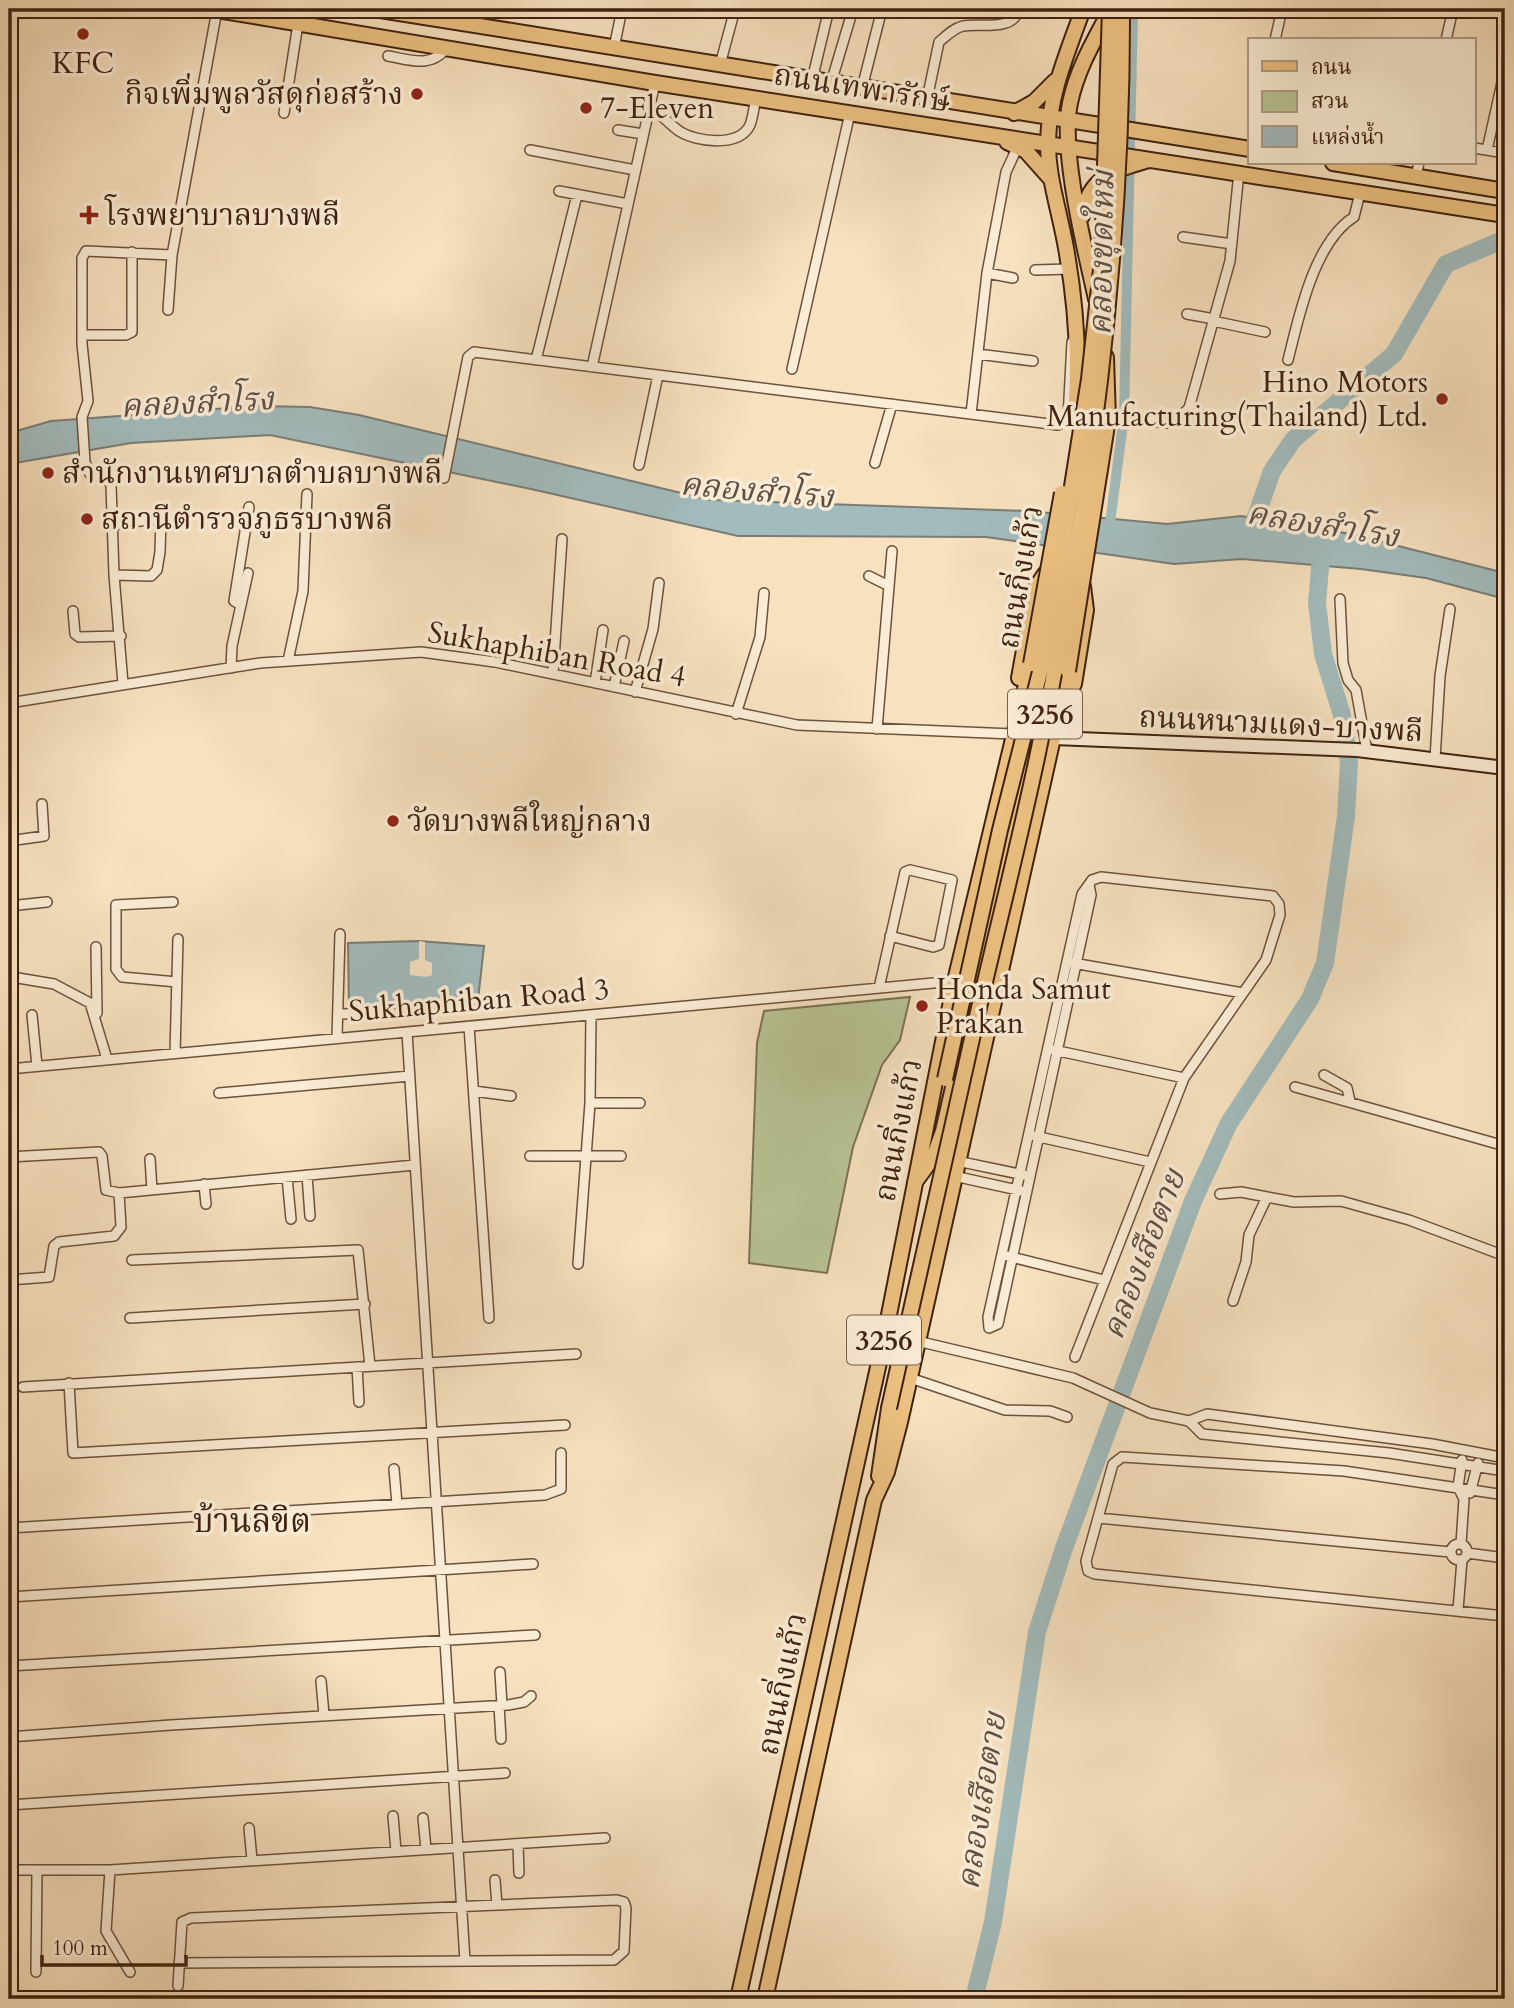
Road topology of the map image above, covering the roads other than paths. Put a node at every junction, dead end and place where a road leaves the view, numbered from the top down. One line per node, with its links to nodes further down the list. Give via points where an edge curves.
1 (211, 9): 2 (main road, ถนนเทพารักษ์)
2 (217, 9): 17 (main road, ถนนเทพารักษ์); 69 (street)
3 (374, 9): 16 (main road, ถนนเทพารักษ์)
4 (473, 9): 18 (street)
5 (622, 9): 21 (street)
6 (734, 9): 24 (street)
7 (829, 9): 26 (street)
8 (853, 9): 29 (street)
9 (882, 9): 30 (street)
10 (1019, 9): 33 (street, via 1006,23 963,26 939,42)
11 (1083, 9): 27 (main road, 3256)
12 (1111, 9): 31 (main road, 3256); 177 (main road, 3256, bridge, via 1102,260 1089,379 1047,644 1000,830)
13 (1122, 9): 230 (main road, 3256, bridge, via 1120,154 1111,290 1070,584 1038,751 889,1408)
14 (1282, 9): 19 (street)
15 (1453, 9): 20 (street)
16 (392, 10): 18 (main road, ถนนเทพารักษ์)
17 (298, 24): 22 (main road, ถนนเทพารักษ์); 35 (street)
18 (470, 25): 21 (main road, ถนนเทพารักษ์)
19 (1275, 38)
20 (1446, 38)
21 (614, 48): 24 (main road, ถนนเทพารักษ์)
22 (446, 49): 23 (street, via 429,62); 28 (main road, ถนนเทพารักษ์)
23 (388, 56)
24 (720, 65): 26 (main road, ถนนเทพารักษ์)
25 (1505, 69): 50 (street)
26 (812, 80): 29 (main road, ถนนเทพารักษ์)
27 (1055, 81): 37 (main road, via 1034,102); 38 (main road, 3256)
28 (655, 83): 32 (main road, ถนนเทพารักษ์); 34 (street)
29 (831, 83): 30 (main road, ถนนเทพารักษ์)
30 (862, 88): 33 (main road, ถนนเทพารักษ์)
31 (1073, 92): 39 (main road, 3256); 40 (main road)
32 (755, 98): 34 (street, via 750,127 739,136 716,141 686,134); 36 (main road, ถนนเทพารักษ์)
33 (927, 99): 37 (main road, ถนนเทพารักษ์)
34 (649, 106): 43 (street)
35 (284, 113)
36 (850, 113): 42 (main road, ถนนเทพารักษ์); 85 (street)
37 (1014, 113): 38 (main road, ถนนเทพารักษ์)
38 (1050, 118): 39 (main road, ถนนเทพารักษ์); 44 (main road, 3256)
39 (1068, 121): 40 (main road, ถนนเทพารักษ์); 46 (main road, 3256)
40 (1088, 124): 48 (main road, ถนนเทพารักษ์, bridge)
41 (618, 130): 43 (street)
42 (986, 133): 44 (main road, ถนนเทพารักษ์); 45 (main road)
43 (643, 134): 55 (street)
44 (1048, 143): 46 (main road, ถนนเทพารักษ์); 58 (main road, ถนนกิ่งแก้ว / 3256)
45 (1018, 146): 58 (main road); 72 (street, via 1006,172)
46 (1076, 147): 52 (main road, ถนนเทพารักษ์, bridge); 65 (main road, ถนนกิ่งแก้ว / 3256)
47 (1476, 148): 50 (street)
48 (1248, 149)
49 (530, 150): 55 (street)
50 (1487, 150): 51 (street)
51 (1505, 153)
52 (1154, 158): 57 (main road, ถนนเทพารักษ์); 65 (main road, via 1102,177 1088,194)
53 (1345, 164): 54 (main road)
54 (1369, 166): 56 (main road)
55 (635, 170): 63 (street)
56 (1418, 170): 60 (main road)
57 (1239, 172): 61 (main road, ถนนเทพารักษ์); 67 (street)
58 (1051, 178): 70 (main road, ถนนกิ่งแก้ว / 3256)
59 (559, 191): 62 (street)
60 (1505, 191)
61 (1360, 193): 64 (main road, ถนนเทพารักษ์); 81 (street, via 1354,217 1343,223 1320,255)
62 (577, 195): 63 (street); 82 (street)
63 (628, 204): 84 (street)
64 (1505, 215)
65 (1081, 228): 89 (main road, ถนนกิ่งแก้ว / 3256, via 1104,338)
66 (1183, 237): 67 (street)
67 (1232, 244): 76 (street)
68 (132, 252): 69 (street); 79 (street, via 132,332); 79 (street, via 86,251 82,258)
69 (172, 256): 74 (street)
70 (1069, 268): 71 (street); 77 (main road, ถนนกิ่งแก้ว / 3256)
71 (1035, 270)
72 (987, 273): 73 (street); 80 (street)
73 (1013, 278)
74 (168, 310)
75 (1187, 314): 76 (street)
76 (1214, 320): 78 (street); 89 (street, via 1189,408 1176,421)
77 (1077, 332): 88 (street, via 1070,350 1064,423); 114 (main road, ถนนกิ่งแก้ว / 3256, bridge, via 1075,414)
78 (1265, 332)
79 (82, 335): 95 (street, via 88,401 82,417 85,462 90,474 110,481)
80 (978, 354): 83 (street); 88 (street)
81 (1288, 359)
82 (536, 360): 84 (street); 92 (street, via 470,354)
83 (1033, 361)
84 (592, 367): 86 (street)
85 (792, 369)
86 (658, 375): 87 (street); 91 (street)
87 (892, 404): 88 (street); 90 (street)
88 (971, 414)
89 (1112, 417): 122 (main road, ถนนกิ่งแก้ว / 3256, bridge)
90 (875, 463)
91 (639, 465)
92 (444, 478)
93 (307, 494): 111 (street, via 303,591)
94 (249, 508): 105 (street, via 234,601)
95 (112, 525): 99 (street); 99 (street, via 161,517 157,570 151,576)
96 (562, 539): 113 (street)
97 (892, 551): 102 (street)
98 (248, 573): 105 (street)
99 (114, 575): 109 (street)
100 (869, 576): 102 (street)
101 (659, 583): 118 (street, via 653,629)
102 (889, 586): 123 (street)
103 (764, 593): 120 (street, via 760,637)
104 (1340, 599): 126 (street, via 1343,663 1356,690)
105 (241, 606): 112 (street)
106 (1450, 609): 127 (street)
107 (74, 611): 109 (street, via 79,637)
108 (603, 630): 115 (street)
109 (121, 636): 116 (street)
110 (624, 641): 117 (street)
111 (288, 661): 112 (street, Sukhaphiban Road 4); 113 (street, Sukhaphiban Road 4, via 429,652)
112 (231, 667): 116 (street, Sukhaphiban Road 4)
113 (553, 674): 115 (street, Sukhaphiban Road 4)
114 (1028, 680): 121 (main road, ถนนกิ่งแก้ว / 3256); 177 (main road, 3256, via 1033,739 943,1130)
115 (595, 683): 117 (street, Sukhaphiban Road 4)
116 (122, 684): 119 (street, Sukhaphiban Road 4)
117 (614, 687): 118 (street, Sukhaphiban Road 4)
118 (635, 692): 120 (street, Sukhaphiban Road 4)
119 (9, 703)
120 (736, 714): 123 (street, Sukhaphiban Road 4, via 797,725)
121 (1017, 718): 122 (main road, via 1033,596 1045,574 1078,580 1085,591 1072,694); 124 (main road, ถนนกิ่งแก้ว / 3256)
122 (1058, 720): 125 (main road, ถนนกิ่งแก้ว / 3256)
123 (877, 729): 124 (street, Sukhaphiban Road 4)
124 (1013, 734): 140 (main road, ถนนกิ่งแก้ว / 3256)
125 (1054, 738): 126 (main road, ถนนหนามแดง-บางพลี); 174 (main road, ถนนกิ่งแก้ว / 3256)
126 (1362, 751): 127 (main road, ถนนหนามแดง-บางพลี)
127 (1435, 759): 128 (main road, ถนนหนามแดง-บางพลี)
128 (1505, 768)
129 (42, 804): 130 (street, via 44,836)
130 (9, 841)
131 (47, 902): 133 (street)
132 (173, 902): 141 (street, via 116,905 116,969 122,977)
133 (9, 906)
134 (340, 934): 145 (street)
135 (890, 936): 135 (street, via 905,872 952,880 939,945); 142 (street)
136 (178, 939): 141 (street)
137 (96, 947): 148 (street)
138 (1072, 962): 143 (street); 143 (street, via 1092,880 1101,877 1273,895 1280,915 1270,949); 152 (street)
139 (12, 977): 148 (street, via 66,989 90,1003)
140 (955, 981): 142 (street, Sukhaphiban Road 3); 184 (main road, ถนนกิ่งแก้ว / 3256)
141 (177, 982): 153 (street)
142 (879, 988): 147 (street, Sukhaphiban Road 3)
143 (1243, 993): 159 (street)
144 (392, 1013): 145 (street)
145 (338, 1014): 151 (street)
146 (32, 1015): 155 (street)
147 (591, 1015): 149 (street, Sukhaphiban Road 3); 165 (street)
148 (97, 1018): 154 (street)
149 (469, 1026): 150 (street, Sukhaphiban Road 3); 161 (street)
150 (407, 1032): 151 (street, Sukhaphiban Road 3); 157 (street)
151 (337, 1037): 153 (street, Sukhaphiban Road 3)
152 (1054, 1050): 159 (street); 167 (street)
153 (175, 1052): 154 (street, Sukhaphiban Road 3)
154 (107, 1059): 155 (street, Sukhaphiban Road 3)
155 (37, 1066): 156 (street, Sukhaphiban Road 3)
156 (9, 1069)
157 (410, 1076): 162 (street); 176 (street)
158 (1324, 1076): 164 (street, via 1347,1088)
159 (1184, 1078): 175 (street)
160 (1295, 1087): 164 (street)
161 (474, 1091): 163 (street); 204 (street)
162 (219, 1093)
163 (511, 1096)
164 (1350, 1101): 168 (street)
165 (590, 1103): 166 (street); 170 (street)
166 (640, 1103)
167 (1035, 1136): 175 (street); 180 (street)
168 (1505, 1146)
169 (530, 1156): 170 (street)
170 (584, 1156): 171 (street); 198 (street)
171 (621, 1156)
172 (9, 1157): 188 (street, via 99,1152 106,1190)
173 (150, 1159): 186 (street)
174 (957, 1161): 178 (street); 181 (main road, ถนนกิ่งแก้ว / 3256)
175 (1150, 1162): 200 (street)
176 (415, 1165): 179 (street); 208 (street)
177 (926, 1166): 184 (main road, 3256)
178 (1000, 1171): 180 (street); 185 (street)
179 (307, 1175): 182 (street); 192 (street)
180 (1025, 1175): 187 (street)
181 (954, 1176): 185 (street); 205 (main road, ถนนกิ่งแก้ว / 3256)
182 (287, 1177): 183 (street); 193 (street)
183 (204, 1184): 186 (street); 191 (street)
184 (913, 1184): 282 (main road, ถนนกิ่งแก้ว / 3256, via 884,1340)
185 (997, 1185): 187 (street)
186 (152, 1189): 188 (street)
187 (1022, 1191): 194 (street); 196 (street)
188 (119, 1193): 199 (street, via 121,1227 114,1236 58,1241 49,1277)
189 (1220, 1194): 190 (street, via 1241,1192)
190 (1267, 1198): 195 (street, via 1341,1201 1409,1220); 201 (street, via 1249,1235)
191 (206, 1204)
192 (310, 1216)
193 (291, 1219)
194 (1002, 1255): 196 (street); 196 (street, via 989,1328 998,1324)
195 (1505, 1256)
196 (1012, 1257): 200 (street)
197 (132, 1260): 202 (street, via 354,1248 361,1256)
198 (578, 1264)
199 (9, 1280)
200 (1104, 1280): 207 (street)
201 (1233, 1301)
202 (365, 1304): 203 (street); 209 (street)
203 (130, 1318)
204 (489, 1318)
205 (917, 1341): 211 (main road, ถนนกิ่งแก้ว / 3256); 216 (street, via 1073,1378 1150,1413)
206 (576, 1354): 208 (street)
207 (1075, 1357)
208 (428, 1364): 209 (street); 219 (street)
209 (370, 1366): 210 (street)
210 (357, 1367): 212 (street); 214 (street)
211 (910, 1378): 215 (street, via 1005,1410 1050,1411); 230 (main road, ถนนกิ่งแก้ว / 3256, via 889,1464)
212 (69, 1384): 213 (street); 219 (street, via 73,1453)
213 (23, 1387)
214 (359, 1402)
215 (1067, 1418)
216 (1189, 1422): 217 (street, via 1207,1415); 220 (street, via 1202,1434)
217 (1269, 1424): 220 (street); 221 (street)
218 (565, 1425): 219 (street)
219 (432, 1434): 234 (street)
220 (1266, 1442): 225 (street)
221 (1464, 1451): 223 (street); 225 (street)
222 (561, 1453): 234 (street, via 561,1489 555,1494)
223 (1480, 1454): 224 (street); 226 (street)
224 (1505, 1458)
225 (1461, 1464): 226 (street); 229 (street)
226 (1478, 1466): 228 (street); 231 (street)
227 (394, 1469): 235 (street)
228 (1505, 1471)
229 (1458, 1488): 231 (street); 233 (street); 236 (street, via 1344,1471 1127,1457 1113,1464)
230 (877, 1490): 283 (main road, ถนนกิ่งแก้ว / 3256)
231 (1474, 1490): 232 (street); 233 (street)
232 (1505, 1495)
233 (1464, 1499): 238 (street)
234 (436, 1501): 235 (street); 243 (street)
235 (397, 1504): 237 (street)
236 (1098, 1518): 239 (street); 245 (street, via 1086,1561 1088,1571 1095,1574)
237 (9, 1528)
238 (1461, 1544): 239 (street); 240 (street)
239 (1450, 1552): 240 (street, via 1454,1559)
240 (1464, 1557): 241 (street); 245 (street)
241 (1505, 1558)
242 (533, 1564): 243 (street)
243 (441, 1570): 244 (street); 248 (street)
244 (9, 1597)
245 (1458, 1610): 246 (street)
246 (1505, 1616)
247 (535, 1636): 248 (street)
248 (446, 1639): 249 (street); 254 (street)
249 (9, 1666)
250 (500, 1672): 253 (street)
251 (321, 1681): 255 (street)
252 (531, 1696): 253 (street, via 524,1702)
253 (500, 1706): 254 (street); 257 (street)
254 (450, 1707): 255 (street); 259 (street)
255 (324, 1715): 256 (street)
256 (9, 1737)
257 (501, 1740)
258 (505, 1773): 259 (street)
259 (454, 1777): 260 (street); 266 (street)
260 (9, 1805)
261 (393, 1816): 268 (street)
262 (423, 1818): 267 (street)
263 (249, 1828): 269 (street)
264 (605, 1838): 265 (street)
265 (518, 1844): 266 (street); 273 (street)
266 (458, 1847): 267 (street); 276 (street)
267 (426, 1849): 268 (street)
268 (396, 1851): 269 (street)
269 (252, 1860): 272 (street)
270 (9, 1870): 271 (street)
271 (37, 1870): 272 (street); 279 (street)
272 (110, 1870): 280 (street, via 106,1931)
273 (519, 1873)
274 (495, 1880): 275 (street)
275 (497, 1905): 276 (street); 277 (street, via 624,1902 624,1951 614,1960)
276 (461, 1906): 277 (street); 278 (street, via 191,1918 182,1922)
277 (464, 1961): 278 (street)
278 (179, 1963): 281 (street)
279 (36, 1972)
280 (130, 1972)
281 (178, 1986)
282 (738, 1999)
283 (765, 1999)

